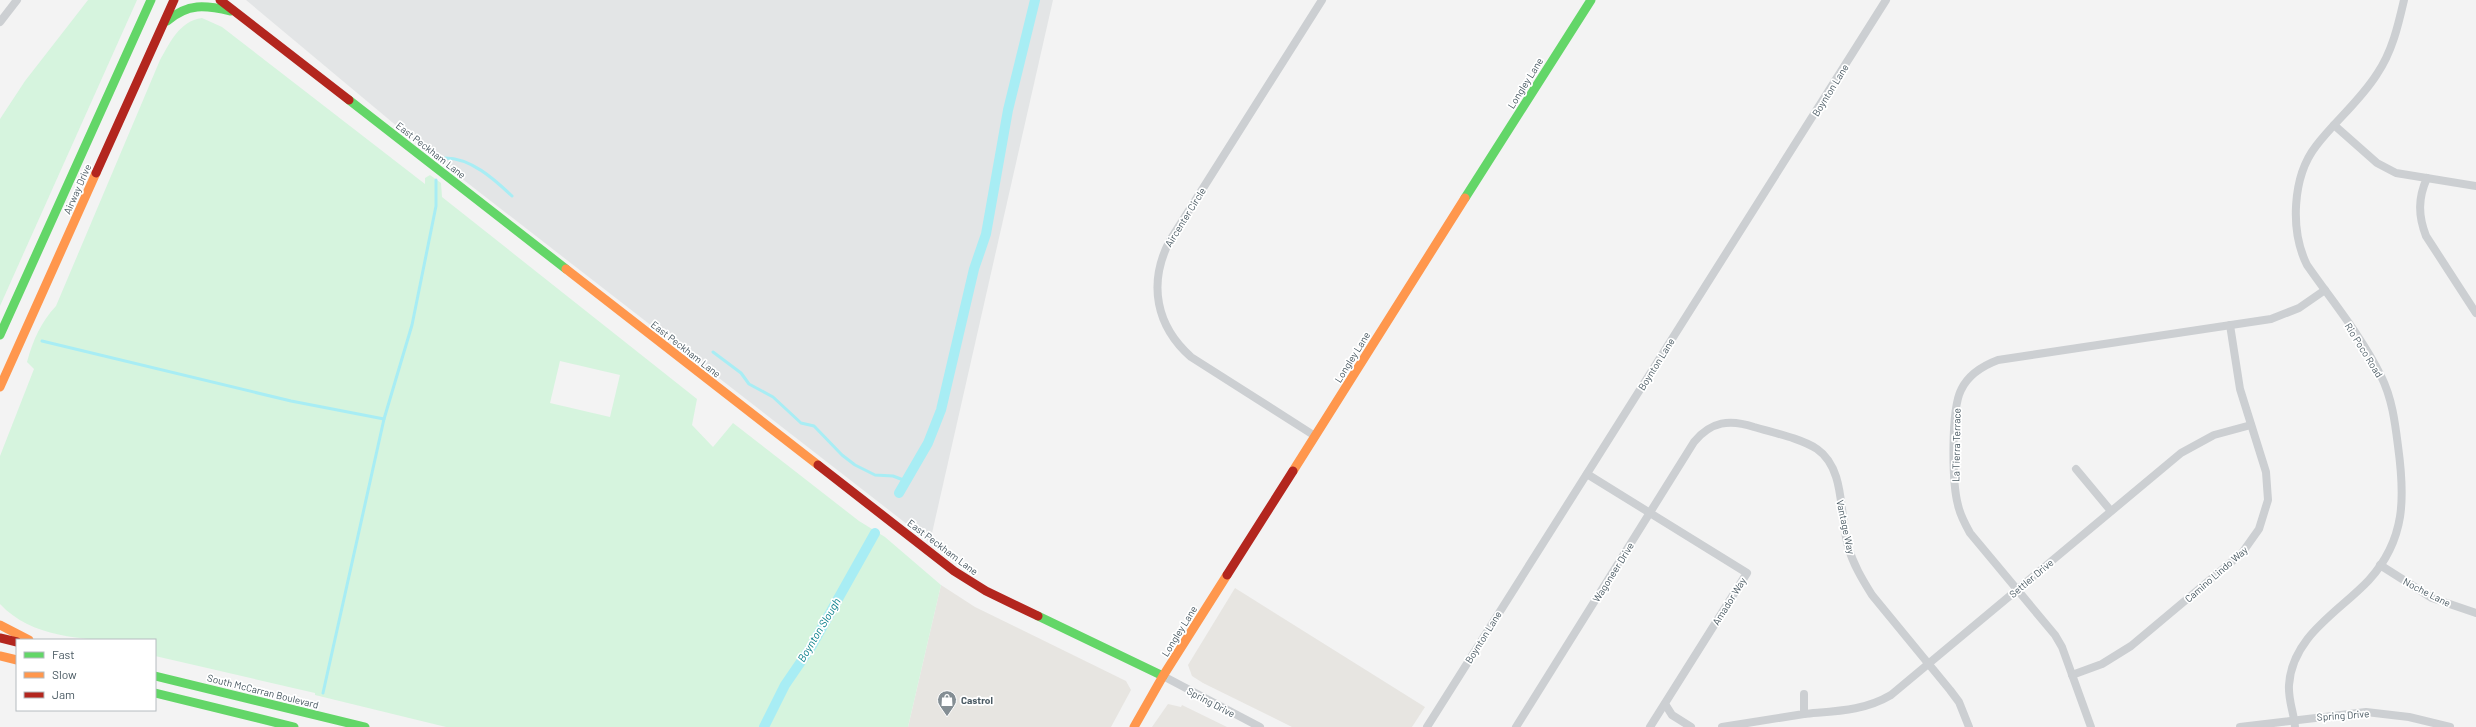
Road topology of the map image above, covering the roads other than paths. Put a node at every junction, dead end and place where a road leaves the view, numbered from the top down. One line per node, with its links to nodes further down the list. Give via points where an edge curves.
1 (17, 0): 13 (street)
2 (146, 0): 12 (main road)
3 (151, 0): 12 (main road)
4 (174, 0): 14 (main road, Airway Drive)
5 (220, 0): 11 (main road, East Peckham Lane)
6 (227, 0): 11 (main road)
7 (1322, 0): 25 (street, Aircenter Circle, via 1169,242 1158,269 1156,284 1158,305 1164,324 1180,348)
8 (1591, 0): 25 (main road, Longley Lane)
9 (1886, 0): 27 (street, Boynton Lane)
10 (2404, 0): 15 (street, Rio Poco Road, via 2395,35 2378,73)
11 (237, 12): 14 (main road, via 191,3 174,14); 42 (main road, East Peckham Lane, via 954,571 986,591)
12 (143, 18): 21 (main road, Airway Drive)
13 (0, 22)
14 (160, 30): 22 (main road, Airway Drive)
15 (2334, 125): 16 (street, via 2385,168); 18 (street, Rio Poco Road, via 2308,158 2295,208 2301,252)
16 (2428, 178): 17 (street); 19 (street, via 2420,200 2421,224 2426,236)
17 (2476, 186)
18 (2325, 290): 20 (street, La Tierra Terrace, via 2284,314); 30 (street, Rio Poco Road, via 2372,359 2394,414 2403,500 2396,535)
19 (2476, 313)
20 (2230, 325): 24 (street, Camino Lindo Way, via 2240,389); 31 (street, La Tierra Terrace, via 1998,360 1982,368 1968,380 1961,390 1955,414 1955,491 1958,506 1970,532)
21 (0, 335)
22 (0, 387)
23 (1717, 424): 29 (street, Wagoneer Drive, via 1694,442); 39 (street, Vantage Way, via 1741,423 1808,444 1825,456 1836,475 1847,544 1859,575 1872,595)
24 (2251, 425): 28 (street, Settler Drive, via 2233,428 2197,443 2181,453); 40 (street, Camino Lindo Way, via 2268,486 2265,515 2252,541 2242,553 2131,646 2102,664)
25 (1315, 436): 42 (main road, Longley Lane)
26 (2076, 469): 28 (street)
27 (1587, 474): 29 (street, Amador Way); 53 (street, Boynton Lane)
28 (2111, 511): 31 (street, Settler Drive)
29 (1650, 513): 45 (street, Amador Way, via 1746,573); 54 (street, Wagoneer Drive)
30 (2380, 565): 32 (street, Noche Lane, via 2432,598); 47 (street, Rio Poco Road, via 2369,579 2311,634 2295,658 2289,686)
31 (2017, 589): 39 (street, Settler Drive); 40 (street, La Tierra Terrace, via 2055,635)
32 (2476, 613)
33 (0, 625): 35 (main road)
34 (0, 638): 36 (main road)
35 (27, 639)
36 (16, 642)
37 (0, 656): 38 (main road)
38 (16, 660)
39 (1929, 664): 46 (street, Settler Drive, via 1892,695 1879,702 1853,710); 58 (street, Vantage Way, via 1959,702)
40 (2072, 675): 59 (street, La Tierra Terrace)
41 (156, 676): 50 (main road, South McCarran Boulevard)
42 (1163, 676): 51 (main road, Longley Lane); 52 (street, Spring Drive)
43 (156, 693): 49 (main road)
44 (1804, 694): 46 (street)
45 (1665, 704): 55 (street, Amador Way); 56 (street, via 1675,718)
46 (1804, 714): 57 (street, Settler Drive)
47 (2295, 723): 48 (street, Spring Drive, via 2366,712 2389,714); 60 (street, Spring Drive)
48 (2421, 724): 61 (street, Spring Drive)
49 (294, 727)
50 (366, 727)
51 (1134, 727)
52 (1260, 727)
53 (1427, 727)
54 (1516, 727)
55 (1650, 727)
56 (1691, 727)
57 (1722, 727)
58 (1969, 727)
59 (2091, 727)
60 (2240, 727)
61 (2450, 727)

